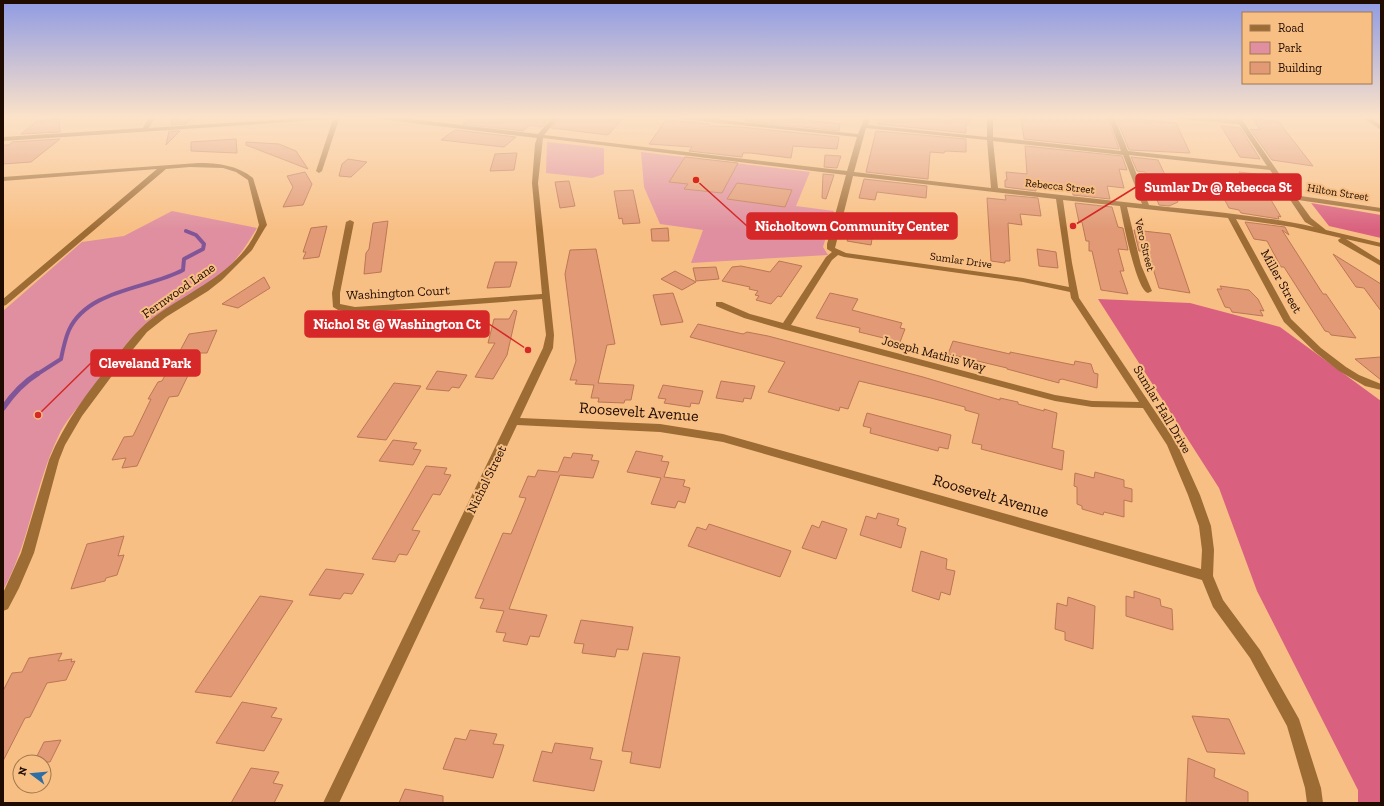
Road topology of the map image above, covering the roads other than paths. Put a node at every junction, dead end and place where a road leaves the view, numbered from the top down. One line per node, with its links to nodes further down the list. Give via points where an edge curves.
1 (324, 155): 11 (street)
2 (537, 155): 28 (street, Nichol Street, via 535,183)
3 (696, 155): 12 (street, Rebecca Street)
4 (855, 155): 12 (street)
5 (992, 155): 14 (street)
6 (1125, 155): 18 (street)
7 (1140, 155): 10 (street)
8 (1262, 155): 10 (street)
9 (164, 168): 13 (street); 29 (street); 36 (street, Fernwood Lane, via 208,165 245,173 254,186 262,221 261,232 245,253 214,282 148,325 74,422 54,459 25,562)
10 (1271, 168): 16 (street)
11 (319, 171)
12 (850, 173): 14 (street, Rebecca Street); 24 (street, via 830,244)
13 (3, 179)
14 (995, 189): 15 (street, Rebecca Street)
15 (1059, 197): 17 (street, Rebecca Street); 26 (street)
16 (1292, 197): 19 (street, Hilton Street); 22 (street, via 1308,220)
17 (1123, 204): 18 (street, Rebecca Street); 27 (street, Vero Street, via 1137,265)
18 (1146, 206): 20 (street, Rebecca Street)
19 (1381, 210)
20 (1232, 216): 22 (street, Rebecca Street, via 1293,225); 32 (street, Miller Street, via 1287,320 1346,372 1370,385)
21 (350, 222): 28 (street, Washington Court, via 336,292 336,305 341,308 355,310)
22 (1332, 235): 23 (street); 25 (street)
23 (1381, 245)
24 (837, 252): 26 (street, Sumlar Drive); 31 (street, via 829,259)
25 (1381, 264)
26 (1072, 290): 33 (street, Sumlar Hall Drive)
27 (1148, 291)
28 (547, 296): 34 (street, Nichol Street, via 550,335 548,348)
29 (3, 303)
30 (719, 304): 31 (street, Joseph Mathis Way, via 747,316)
31 (785, 327): 33 (street, Joseph Mathis Way, via 1072,402)
32 (1381, 387)
33 (1147, 405): 35 (street, Sumlar Hall Drive, via 1172,444 1205,526 1208,550)
34 (514, 422): 35 (street, Roosevelt Avenue, via 660,428 723,438); 37 (street, Nichol Street)
35 (1207, 576): 38 (street, via 1218,603 1255,654 1294,724)
36 (3, 604)
37 (331, 803)
38 (1315, 803)

